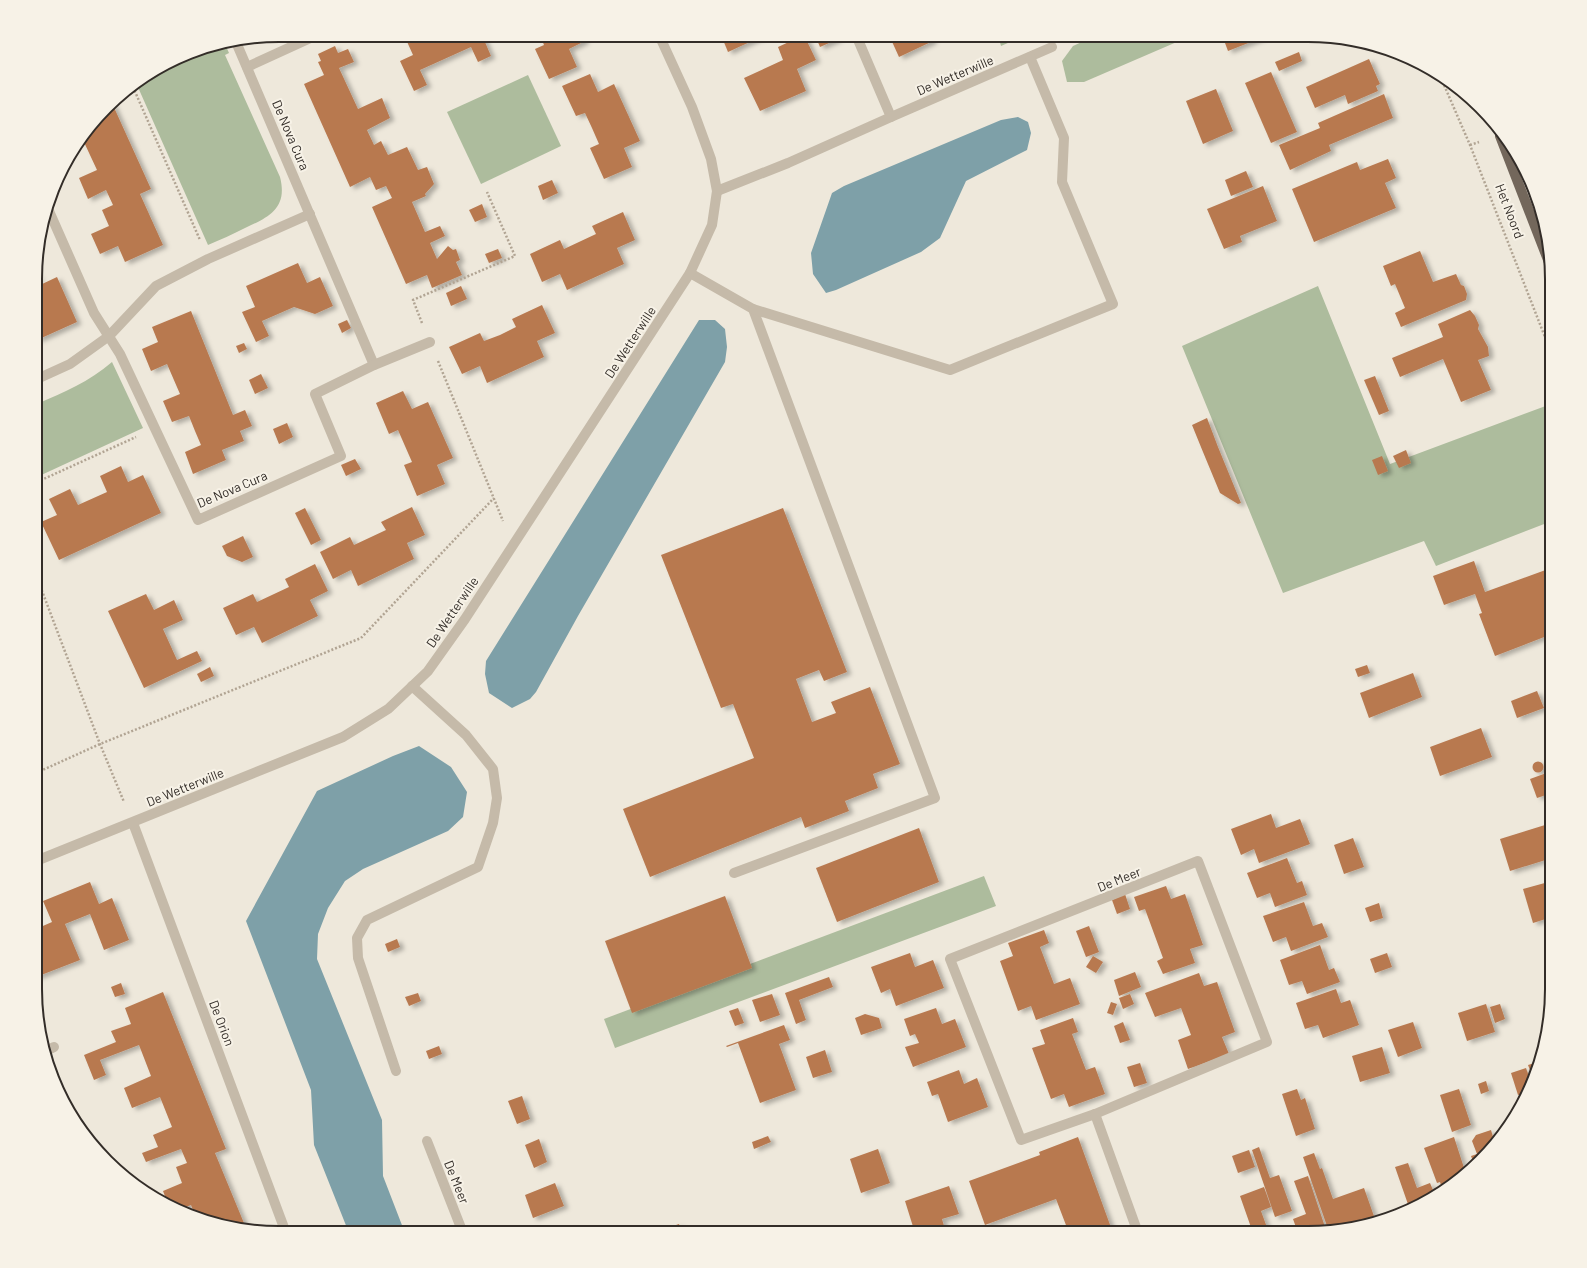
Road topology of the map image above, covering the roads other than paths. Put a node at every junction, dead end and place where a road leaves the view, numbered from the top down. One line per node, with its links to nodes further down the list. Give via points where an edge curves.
1 (302, 42): 7 (street)
2 (662, 42): 10 (street, De Wetterwille, via 695,114 711,159)
3 (859, 42): 8 (street)
4 (238, 46): 7 (street, De Nova Cura)
5 (1052, 47): 6 (street, De Wetterwille)
6 (1030, 57): 8 (street, De Wetterwille); 15 (street, via 1064,138 1062,182 1113,304 950,370)
7 (248, 67): 11 (street, De Nova Cura)
8 (890, 117): 10 (street, De Wetterwille, via 788,164)
9 (1503, 145): 13 (main road, Het Noord)
10 (717, 191): 14 (street, De Wetterwille, via 712,225)
11 (310, 214): 16 (street, via 208,259 156,286); 18 (street, De Nova Cura)
12 (51, 215): 16 (street, De Nova Cura, via 94,313)
13 (1543, 246)
14 (690, 272): 15 (street); 20 (street, De Wetterwille, via 464,619 428,671)
15 (753, 309): 23 (street, via 935,798)
16 (109, 336): 18 (street, De Nova Cura, via 120,354 198,520 341,456 315,394); 19 (street, via 70,364)
17 (430, 342): 18 (street, De Nova Cura)
18 (374, 365)
19 (42, 377)
20 (412, 686): 21 (street, De Wetterwille, via 388,709 343,737); 24 (street, via 466,735 493,769 497,798 493,822 478,868 367,920 357,938 358,958)
21 (133, 822): 22 (street, De Wetterwille); 27 (street, De Orion)
22 (42, 859)
23 (734, 873)
24 (396, 1071)
25 (1094, 1114): 25 (street, De Meer, via 1021,1140 950,960 1198,861 1267,1042); 29 (street)
26 (427, 1141): 28 (street, De Meer)
27 (284, 1226)
28 (460, 1226)
29 (1135, 1226)

